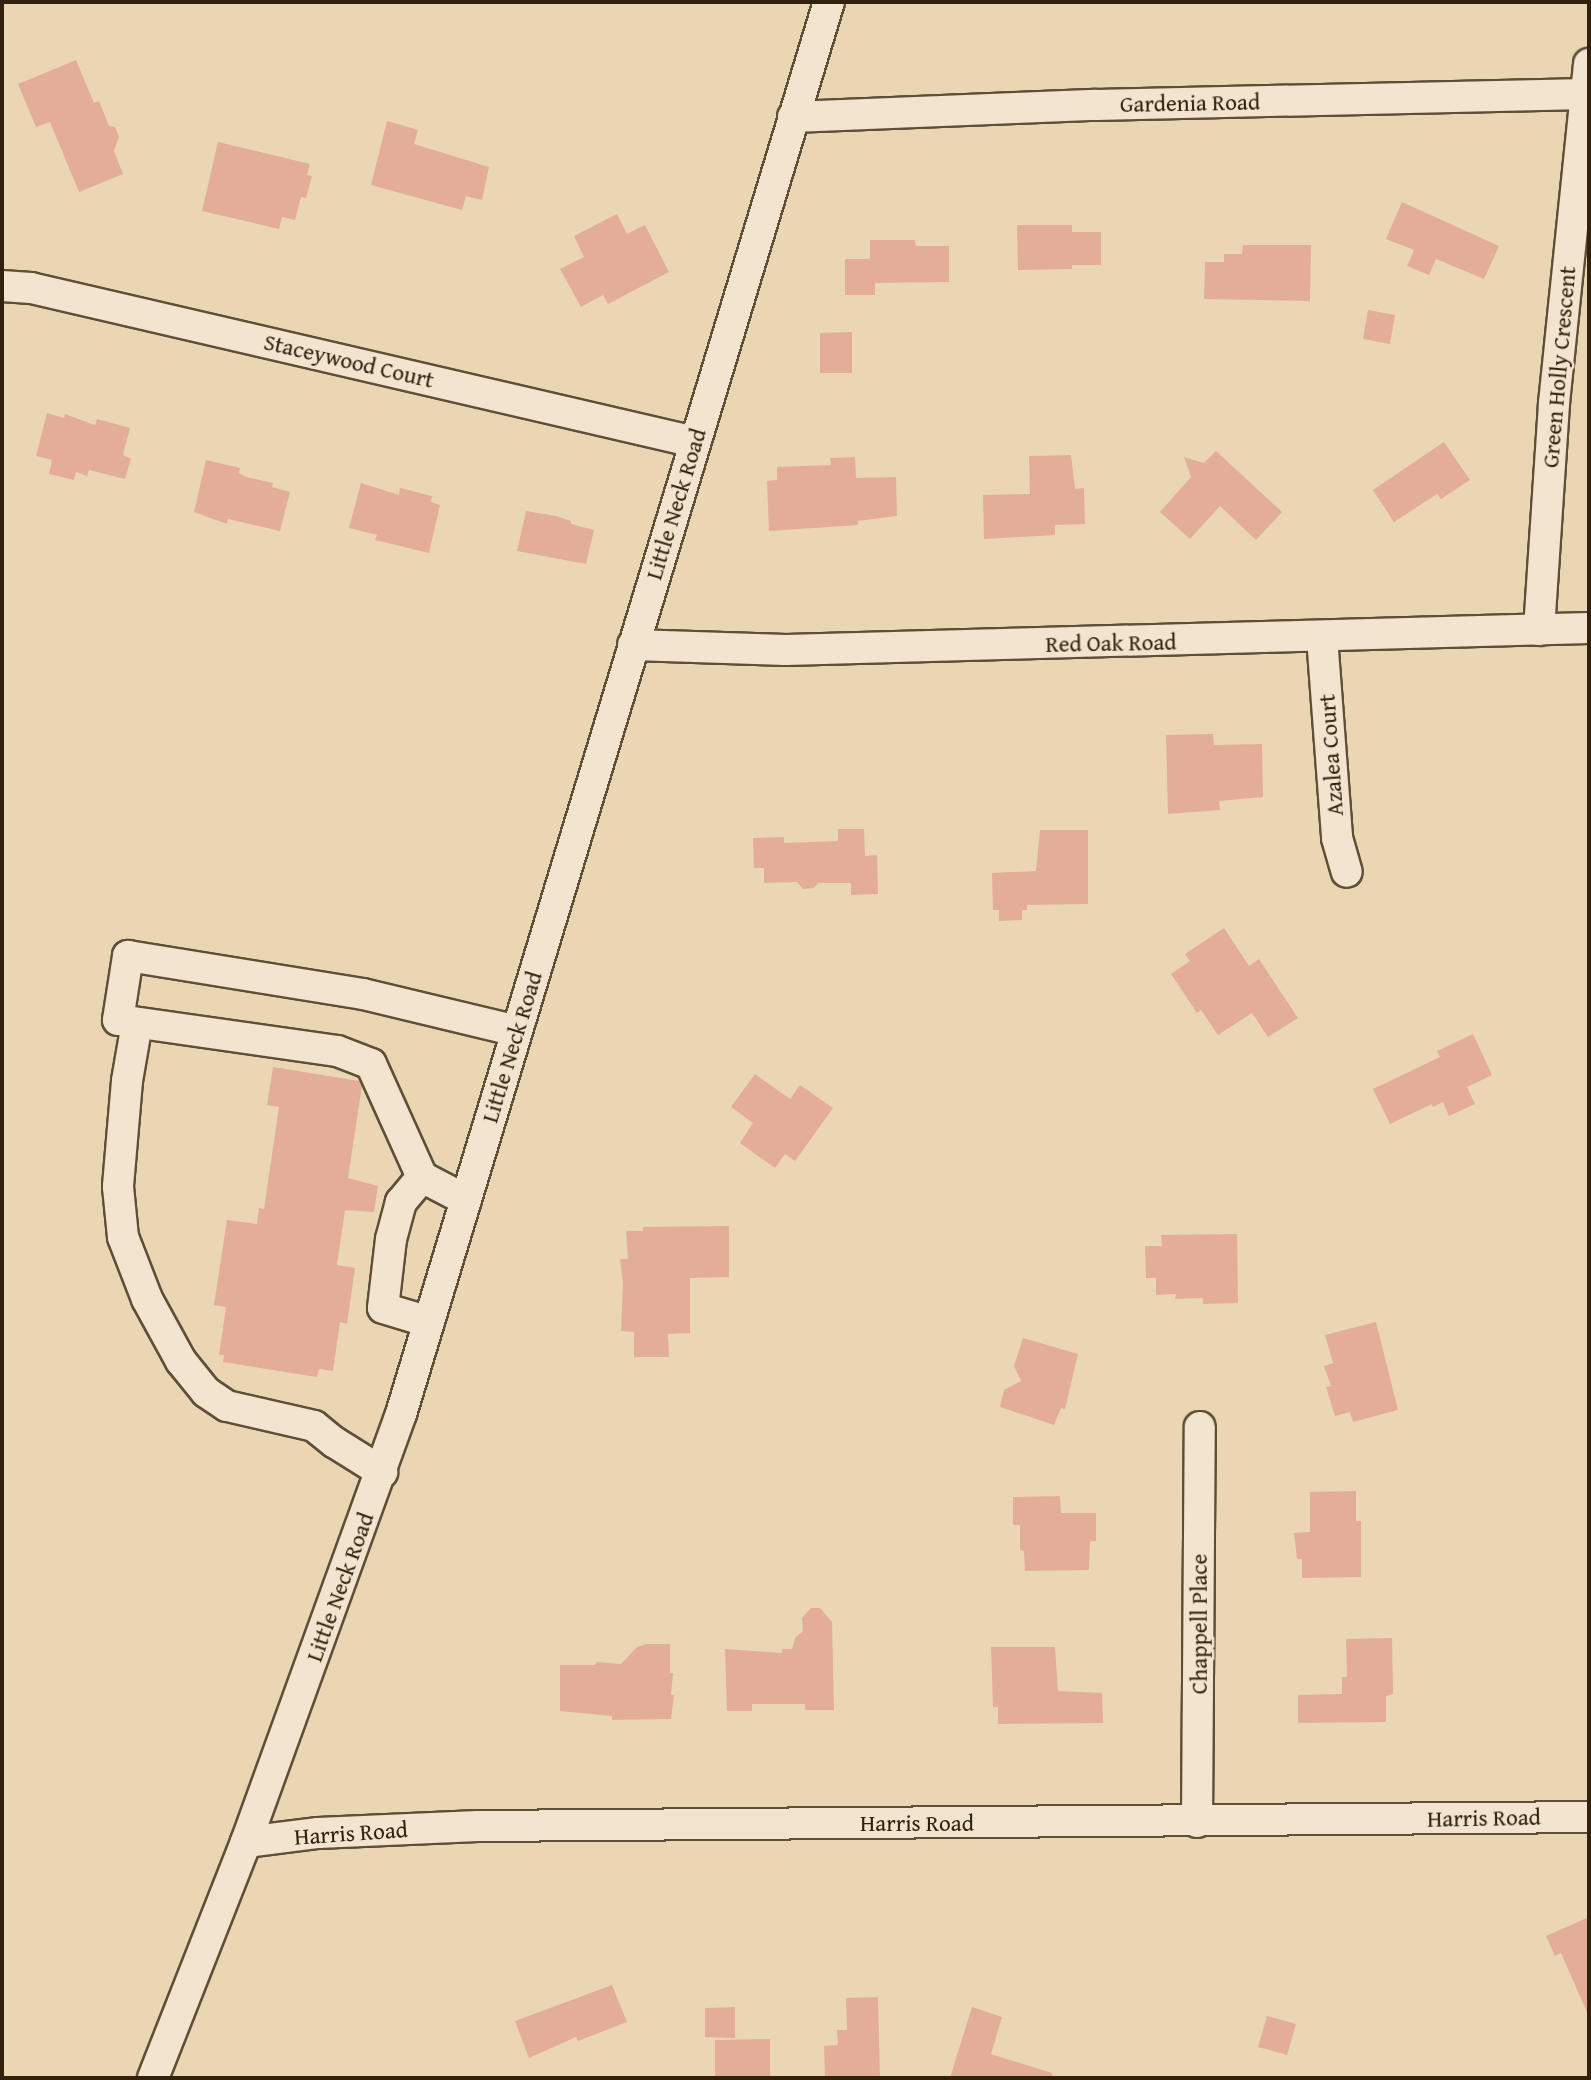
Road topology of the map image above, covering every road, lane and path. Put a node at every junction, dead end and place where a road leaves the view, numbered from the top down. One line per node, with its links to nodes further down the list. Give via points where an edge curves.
1 (829, 2): 4 (street, Little Neck Road)
2 (1589, 64): 3 (street, Green Holly Crescent)
3 (1586, 94): 4 (street, Gardenia Road); 8 (street, Green Holly Crescent, via 1554,403)
4 (793, 117): 6 (street, Little Neck Road)
5 (2, 286): 6 (street, Staceywood Court, via 31,288)
6 (695, 442): 10 (street, Little Neck Road)
7 (1589, 628): 8 (street, Red Oak Road)
8 (1539, 630): 9 (street, Red Oak Road)
9 (1322, 637): 10 (street, Red Oak Road, via 786,649); 11 (street, Azalea Court, via 1337,838)
10 (633, 645): 13 (street, Little Neck Road)
11 (1347, 872)
12 (137, 1023): 13 (street, via 118,1020 128,956 363,994); 14 (street, via 337,1051 371,1064); 18 (street, via 118,1187 122,1237 175,1351 206,1392 227,1406 314,1426)
13 (517, 1031): 15 (street, Little Neck Road)
14 (422, 1177): 15 (street); 16 (street, via 401,1202 391,1239 383,1308)
15 (466, 1200): 16 (street, Little Neck Road)
16 (429, 1322): 18 (street, Little Neck Road)
17 (1200, 1427): 20 (street, Chappell Place)
18 (382, 1472): 21 (street, Little Neck Road)
19 (1589, 1816): 20 (street, Harris Road)
20 (1197, 1822): 21 (street, Harris Road, via 478,1826 318,1833)
21 (246, 1842): 22 (street, Little Neck Road)
22 (153, 2078)

